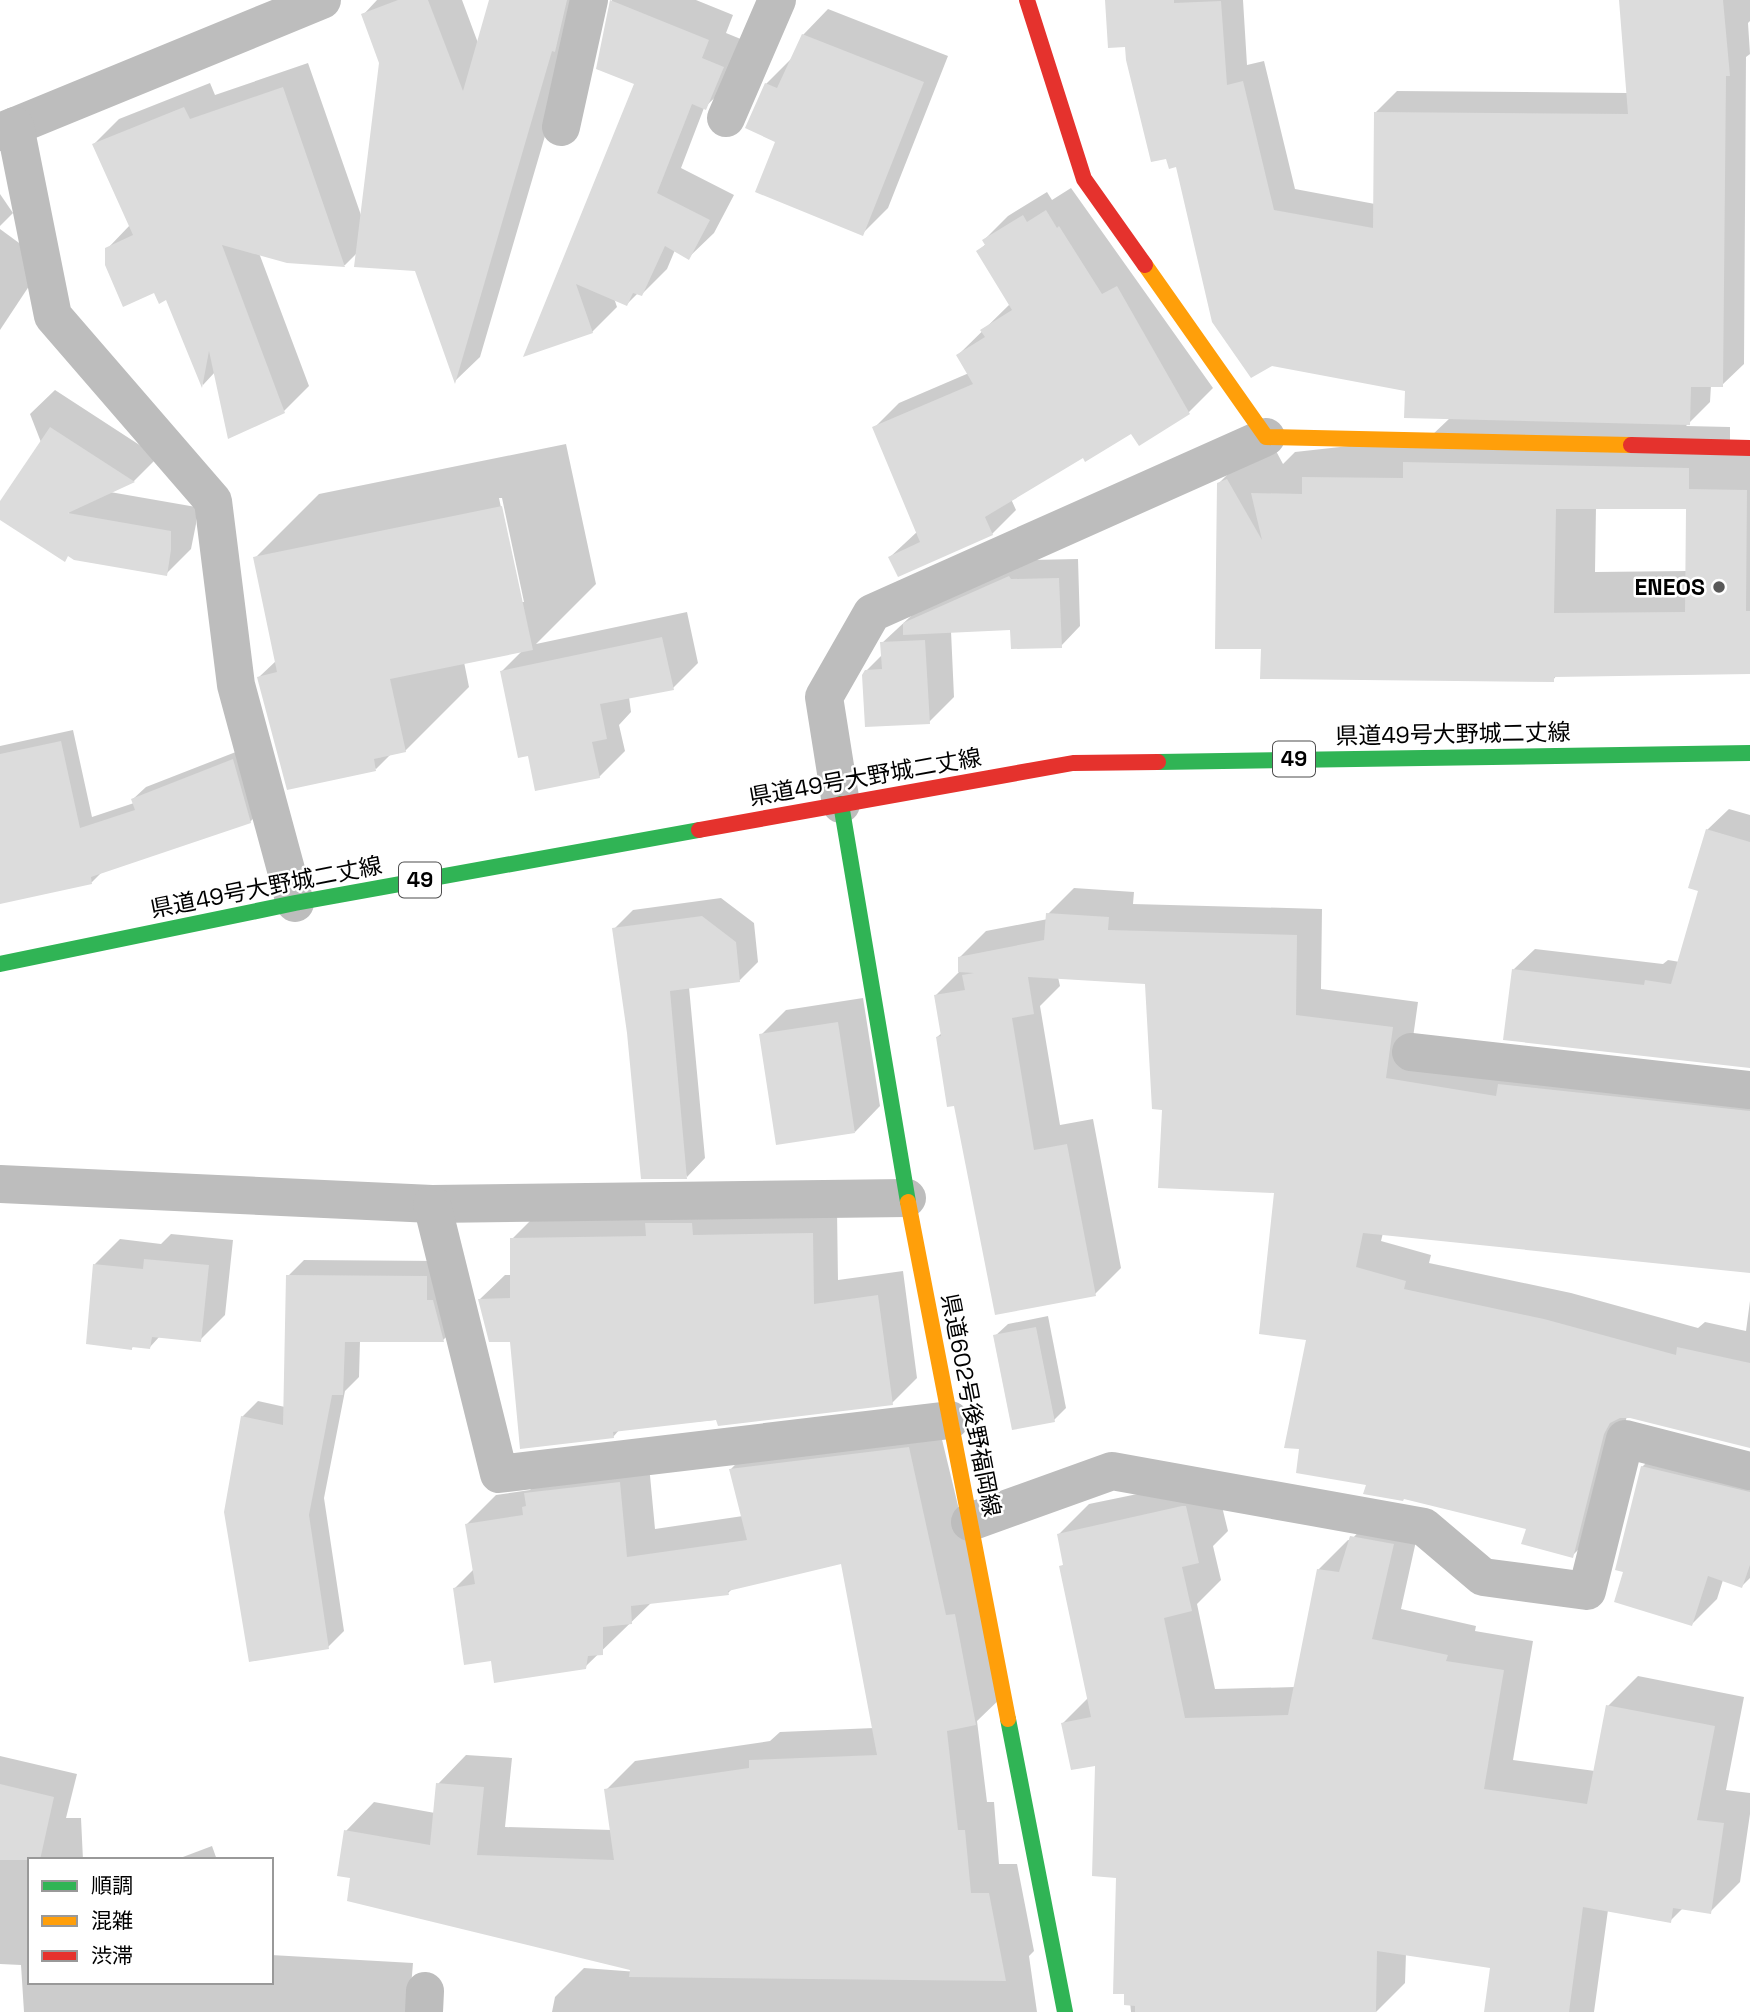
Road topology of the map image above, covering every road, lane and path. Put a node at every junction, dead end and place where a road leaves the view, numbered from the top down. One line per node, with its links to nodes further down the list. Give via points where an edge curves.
1 (322, 0): 7 (street)
2 (589, 0): 6 (street)
3 (777, 0): 5 (street)
4 (1027, 0): 8 (main road, via 1084,179)
5 (726, 118)
6 (561, 127)
7 (8, 129): 12 (street, via 53,316 213,501 236,685)
8 (1266, 437): 9 (main road); 11 (street, via 872,612 824,697)
9 (1750, 448)
10 (1750, 753): 11 (main road, 県道49号大野城二丈線 / 49, via 1073,763)
11 (841, 804): 12 (main road, 県道49号大野城二丈線 / 49); 17 (main road, 県道602号後野福岡線)
12 (295, 903): 13 (main road, 県道49号大野城二丈線 / 49)
13 (0, 964)
14 (1410, 1052): 15 (street)
15 (1750, 1090)
16 (0, 1184): 18 (street)
17 (907, 1198): 18 (street); 19 (main road, 県道602号後野福岡線)
18 (432, 1205): 19 (street, via 499,1474)
19 (950, 1420): 21 (main road, 県道602号後野福岡線)
20 (1750, 1471): 21 (street, via 1625,1439 1587,1591 1482,1577 1424,1527 1112,1471)
21 (970, 1522): 22 (main road, 県道602号後野福岡線)
22 (1065, 2012)

